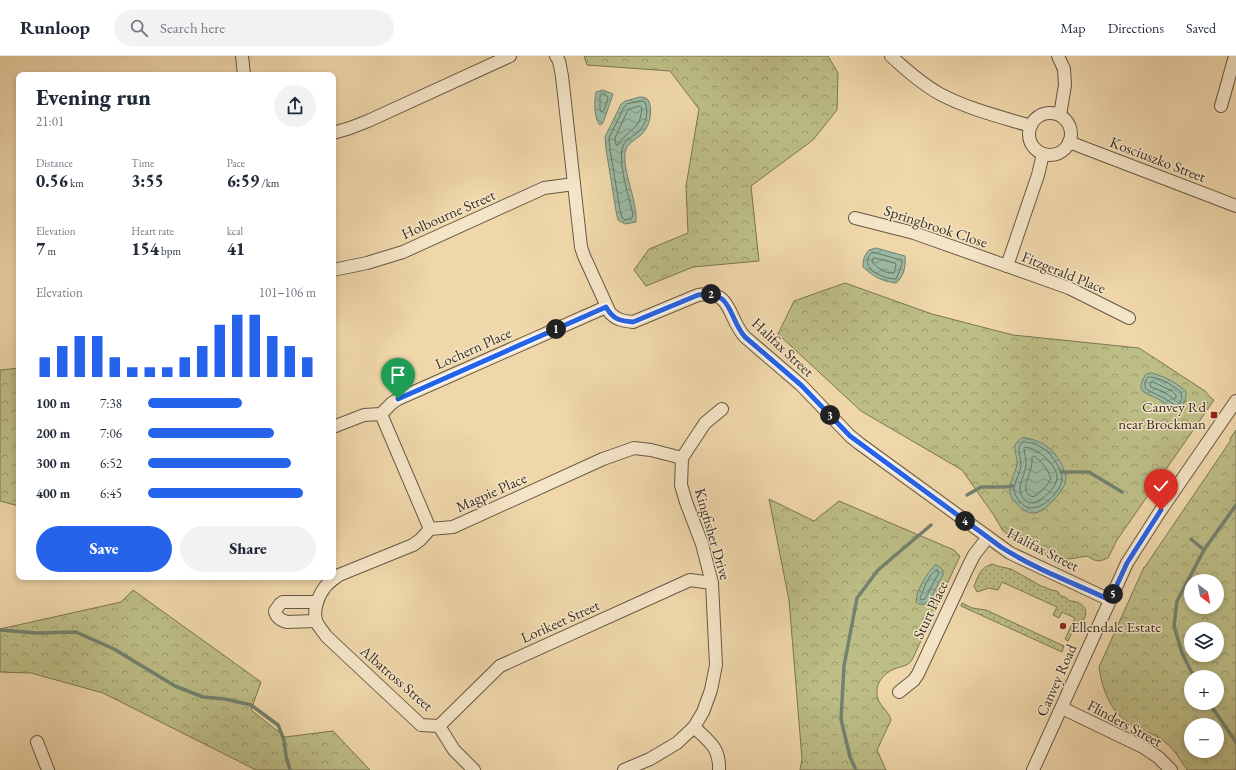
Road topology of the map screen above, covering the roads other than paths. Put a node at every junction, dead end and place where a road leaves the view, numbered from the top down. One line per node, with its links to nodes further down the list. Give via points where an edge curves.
1 (242, 56): 7 (street)
2 (510, 56): 11 (street, via 368,121)
3 (556, 56): 14 (street, Halifax Street, via 562,76)
4 (891, 56): 10 (street, via 924,84 950,99)
5 (1058, 56): 9 (street, via 1064,69 1065,85)
6 (1235, 56): 8 (street)
7 (244, 72)
8 (1221, 106)
9 (1060, 115): 10 (street, via 1053,113 1039,116); 12 (street, via 1070,125)
10 (1031, 126): 13 (street, via 1029,133 1033,146)
11 (336, 132)
12 (1069, 142): 13 (street, via 1063,151 1050,155); 15 (street, Kosciuszko Street)
13 (1043, 154): 17 (street, Fitzgerald Place)
14 (574, 184): 18 (street, Holbourne Street, via 544,188 403,252); 19 (street, Halifax Street, via 581,247)
15 (1236, 206)
16 (855, 218): 17 (street, Springbrook Close, via 914,233)
17 (1007, 266): 20 (street, Fitzgerald Place, via 1069,288)
18 (336, 269)
19 (606, 307): 23 (street, Lochern Place, via 398,399); 27 (street, Halifax Street, via 615,318 633,322 698,295 707,293 722,298 740,332 801,385 850,436)
20 (1129, 318)
21 (1236, 401): 31 (street, Canvey Road, via 1127,563)
22 (722, 409): 25 (street, via 705,423)
23 (381, 414): 24 (street, via 364,415); 26 (street)
24 (336, 426)
25 (682, 458): 26 (street, Magpie Place, via 634,448 602,459 453,527); 30 (street, Kingfisher Drive, via 681,485 702,544)
26 (430, 529): 28 (street, via 413,545)
27 (988, 537): 31 (street, Halifax Street, via 1019,558); 34 (street, Sturt Place, via 971,560 918,674)
28 (336, 577)
29 (332, 580): 32 (street)
30 (712, 584): 36 (street, Lorikeet Street, via 690,580 500,666); 37 (street, Kingfisher Drive, via 716,665 711,690)
31 (1110, 600): 35 (street, Canvey Road)
32 (317, 602): 33 (street); 33 (street, via 283,602 275,611 276,615 287,622)
33 (316, 621): 36 (street, Albatross Street, via 326,636 422,725)
34 (899, 692)
35 (1062, 708): 43 (street, Canvey Road); 44 (street, Flinders Street, via 1143,747)
36 (439, 726): 40 (street, Albatross Street, via 454,750)
37 (694, 727): 41 (street, Kingfisher Drive, via 677,743); 42 (street, via 715,747 719,757)
38 (36, 742): 39 (street)
39 (48, 770)
40 (474, 770)
41 (624, 770)
42 (719, 770)
43 (1033, 770)
44 (1171, 770)

